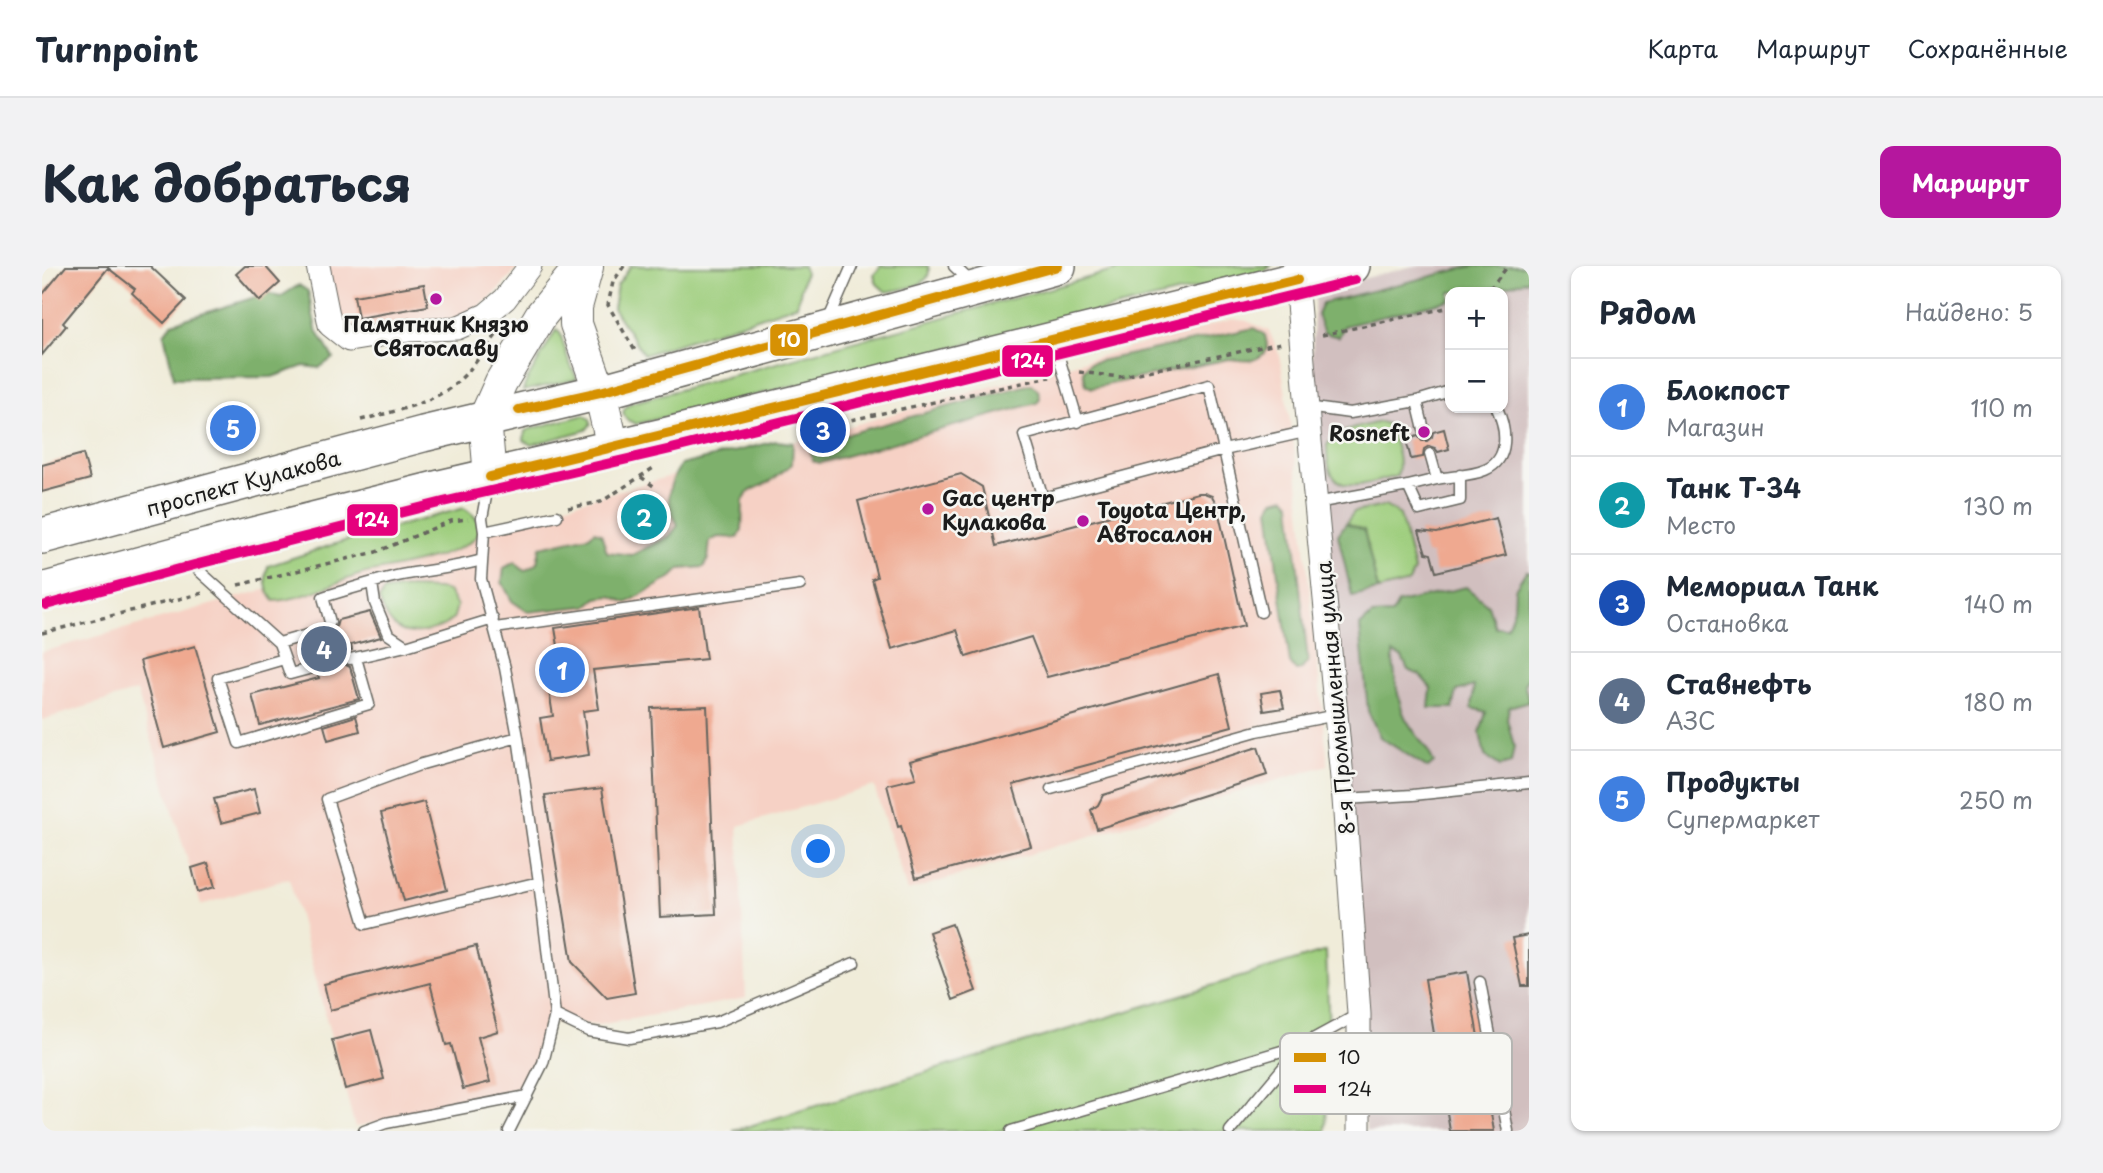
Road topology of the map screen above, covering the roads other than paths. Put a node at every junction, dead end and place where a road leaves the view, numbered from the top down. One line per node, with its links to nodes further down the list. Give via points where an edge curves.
1 (318, 266): 2 (street, via 330,325 349,340 457,328 486,315 505,299)
2 (530, 266)
3 (581, 266): 12 (main road, via 541,315)
4 (588, 266): 13 (main road, via 576,324)
5 (852, 266): 10 (lane)
6 (1058, 266): 9 (main road, проспект Кулакова)
7 (1352, 266): 8 (main road)
8 (1296, 273): 11 (main road); 16 (street, 8-я Промышленная улица)
9 (966, 277): 10 (main road, проспект Кулакова)
10 (824, 331): 13 (main road, проспект Кулакова)
11 (1054, 339): 19 (lane); 23 (main road)
12 (501, 382): 18 (main road); 20 (main road, проспект Кулакова, via 471,411)
13 (600, 392): 18 (main road, проспект Кулакова); 23 (main road)
14 (1445, 392): 15 (lane)
15 (1416, 401): 16 (lane, via 1350,413); 22 (lane)
16 (1307, 407): 21 (street, 8-я Промышленная улица)
17 (1498, 413): 26 (lane, via 1505,437 1503,453 1485,470)
18 (485, 418): 20 (main road, проспект Кулакова); 27 (main road)
19 (1077, 422): 24 (lane, via 1209,385); 24 (lane, via 1024,435 1043,498)
20 (444, 428): 33 (main road, проспект Кулакова)
21 (1308, 431): 24 (lane); 30 (street, 8-я Промышленная улица)
22 (1425, 434)
23 (614, 447): 27 (main road)
24 (1224, 450): 39 (lane)
25 (1430, 454): 28 (lane)
26 (1460, 475): 28 (lane); 29 (lane, via 1460,500 1419,510)
27 (490, 477): 32 (lane, via 482,518); 34 (main road)
28 (1437, 479): 29 (lane)
29 (1408, 486): 30 (lane)
30 (1316, 503): 47 (street, 8-я Промышленная улица)
31 (557, 516): 32 (lane)
32 (484, 532): 35 (lane)
33 (42, 536)
34 (181, 554): 38 (main road); 43 (lane)
35 (482, 560): 36 (lane); 41 (lane, via 481,579)
36 (372, 583): 40 (lane, via 323,597); 44 (lane, via 387,634)
37 (800, 585): 41 (lane)
38 (42, 591)
39 (1261, 612)
40 (330, 622)
41 (494, 624): 44 (lane); 48 (lane)
42 (307, 635): 43 (lane)
43 (279, 643): 45 (lane)
44 (406, 646): 45 (lane, via 353,658 369,704 239,743 218,678)
45 (284, 659): 46 (lane, via 290,674)
46 (316, 667)
47 (1336, 715): 50 (lane, via 1257,731); 51 (street, 8-я Промышленная улица)
48 (518, 737): 52 (lane); 52 (lane, via 422,764 327,799 365,924)
49 (1529, 783): 51 (lane)
50 (1051, 789)
51 (1344, 799): 55 (street, 8-я Промышленная улица)
52 (539, 881): 56 (lane)
53 (854, 962): 56 (lane, via 717,1022 629,1038 588,1031)
54 (1480, 982): 59 (lane)
55 (1359, 1014): 57 (lane); 58 (street, 8-я Промышленная улица)
56 (555, 1015): 62 (lane, via 543,1063)
57 (1324, 1033)
58 (1359, 1033)
59 (1490, 1033)
60 (1280, 1052): 63 (lane)
61 (1280, 1071): 67 (lane)
62 (527, 1096): 64 (lane); 65 (lane)
63 (1046, 1129): 66 (lane)
64 (364, 1131)
65 (509, 1131)
66 (1011, 1131)
67 (1230, 1131)

